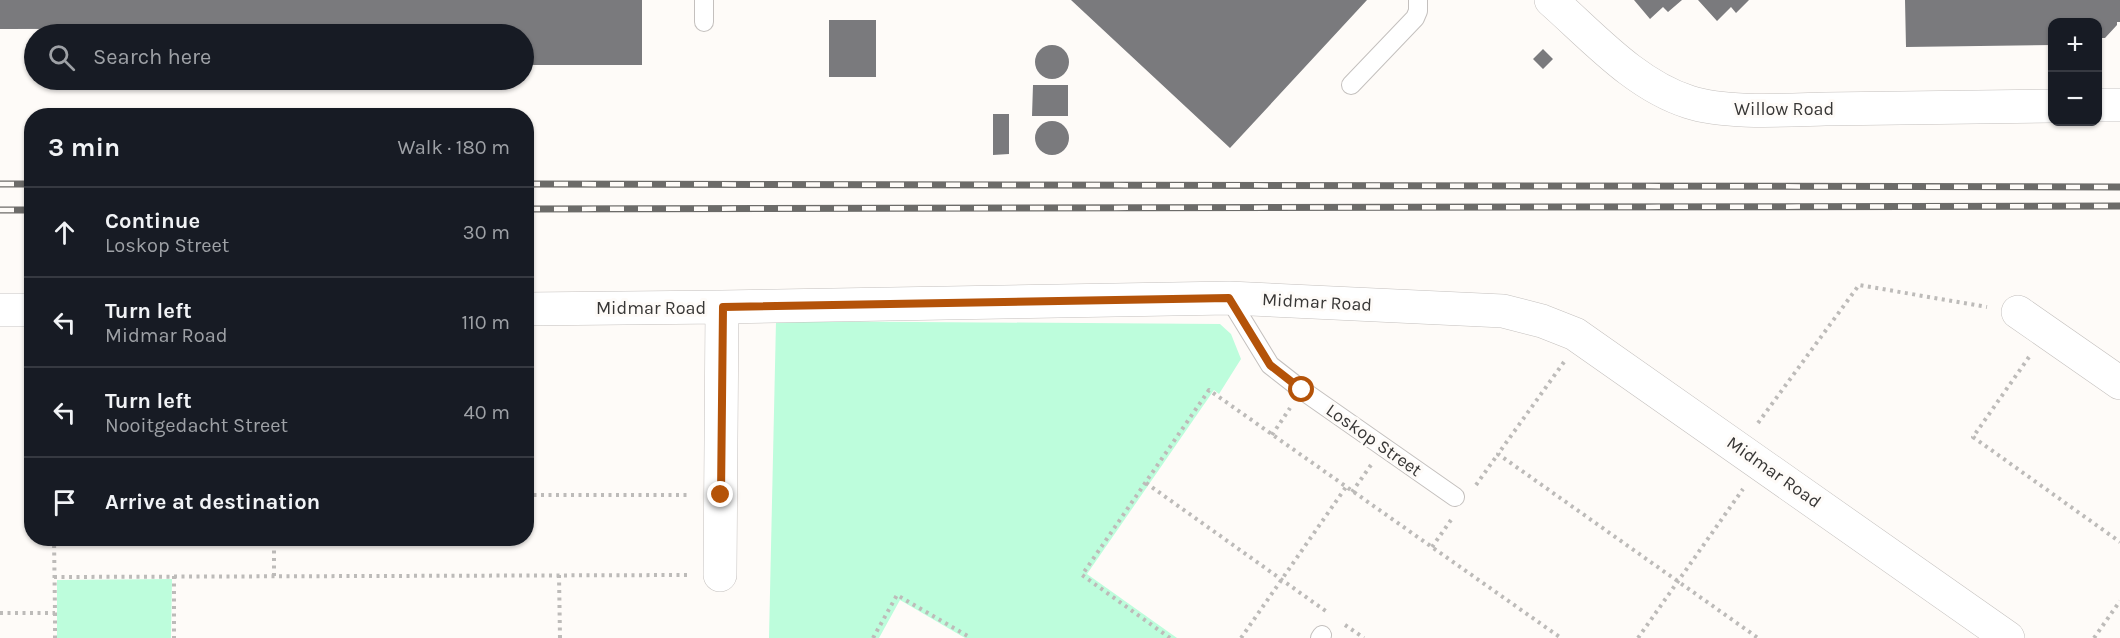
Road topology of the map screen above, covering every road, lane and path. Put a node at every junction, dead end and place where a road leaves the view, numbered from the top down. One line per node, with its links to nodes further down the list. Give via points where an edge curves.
1 (704, 0): 4 (lane)
2 (1418, 0): 5 (lane, via 1415,18)
3 (1551, 0): 8 (street, Willow Road, via 1631,71 1688,102 1718,109)
4 (704, 22)
5 (1352, 85)
6 (2102, 105): 7 (street)
7 (2120, 105)
8 (2048, 106)
9 (1229, 298): 10 (street, Midmar Road); 16 (street, Midmar Road, via 1503,311 1542,321); 18 (lane, Loskop Street, via 1270,365)
10 (723, 307): 11 (street, Midmar Road); 26 (street)
11 (534, 309)
12 (0, 310): 13 (street)
13 (24, 310)
14 (2018, 312): 15 (street); 21 (path, via 1859,285)
15 (2047, 332): 17 (street); 28 (path, via 1973,437)
16 (1581, 338): 21 (street, Midmar Road); 37 (path, via 1498,454)
17 (2120, 383)
18 (1302, 390): 19 (path); 20 (lane, Loskop Street)
19 (1272, 435): 22 (path, via 1209,390); 23 (path)
20 (1384, 447): 24 (path); 27 (lane, Loskop Street)
21 (1750, 456): 37 (path); 54 (street, Midmar Road)
22 (1146, 483): 36 (path); 48 (path, via 1082,575)
23 (1346, 487): 24 (path); 36 (path)
24 (1352, 492): 51 (path)
25 (534, 495): 26 (path)
26 (721, 495): 32 (street)
27 (1455, 497)
28 (2120, 542)
29 (54, 546): 33 (path)
30 (274, 546): 35 (path)
31 (559, 575): 32 (path); 35 (path); 45 (path)
32 (720, 575)
33 (54, 576): 34 (path); 40 (path)
34 (174, 576): 35 (path); 44 (path)
35 (274, 576)
36 (1281, 579): 41 (path); 49 (path)
37 (1678, 581): 52 (path); 53 (path)
38 (2120, 601): 55 (path)
39 (0, 613): 40 (path)
40 (55, 613): 43 (path)
41 (1335, 617)
42 (1345, 624): 50 (path)
43 (55, 638)
44 (174, 638)
45 (560, 638)
46 (873, 638): 47 (path, via 897,595)
47 (971, 638)
48 (1170, 638)
49 (1240, 638)
50 (1364, 638)
51 (1561, 638)
52 (1638, 638)
53 (1758, 638)
54 (2008, 638)
55 (2094, 638)

